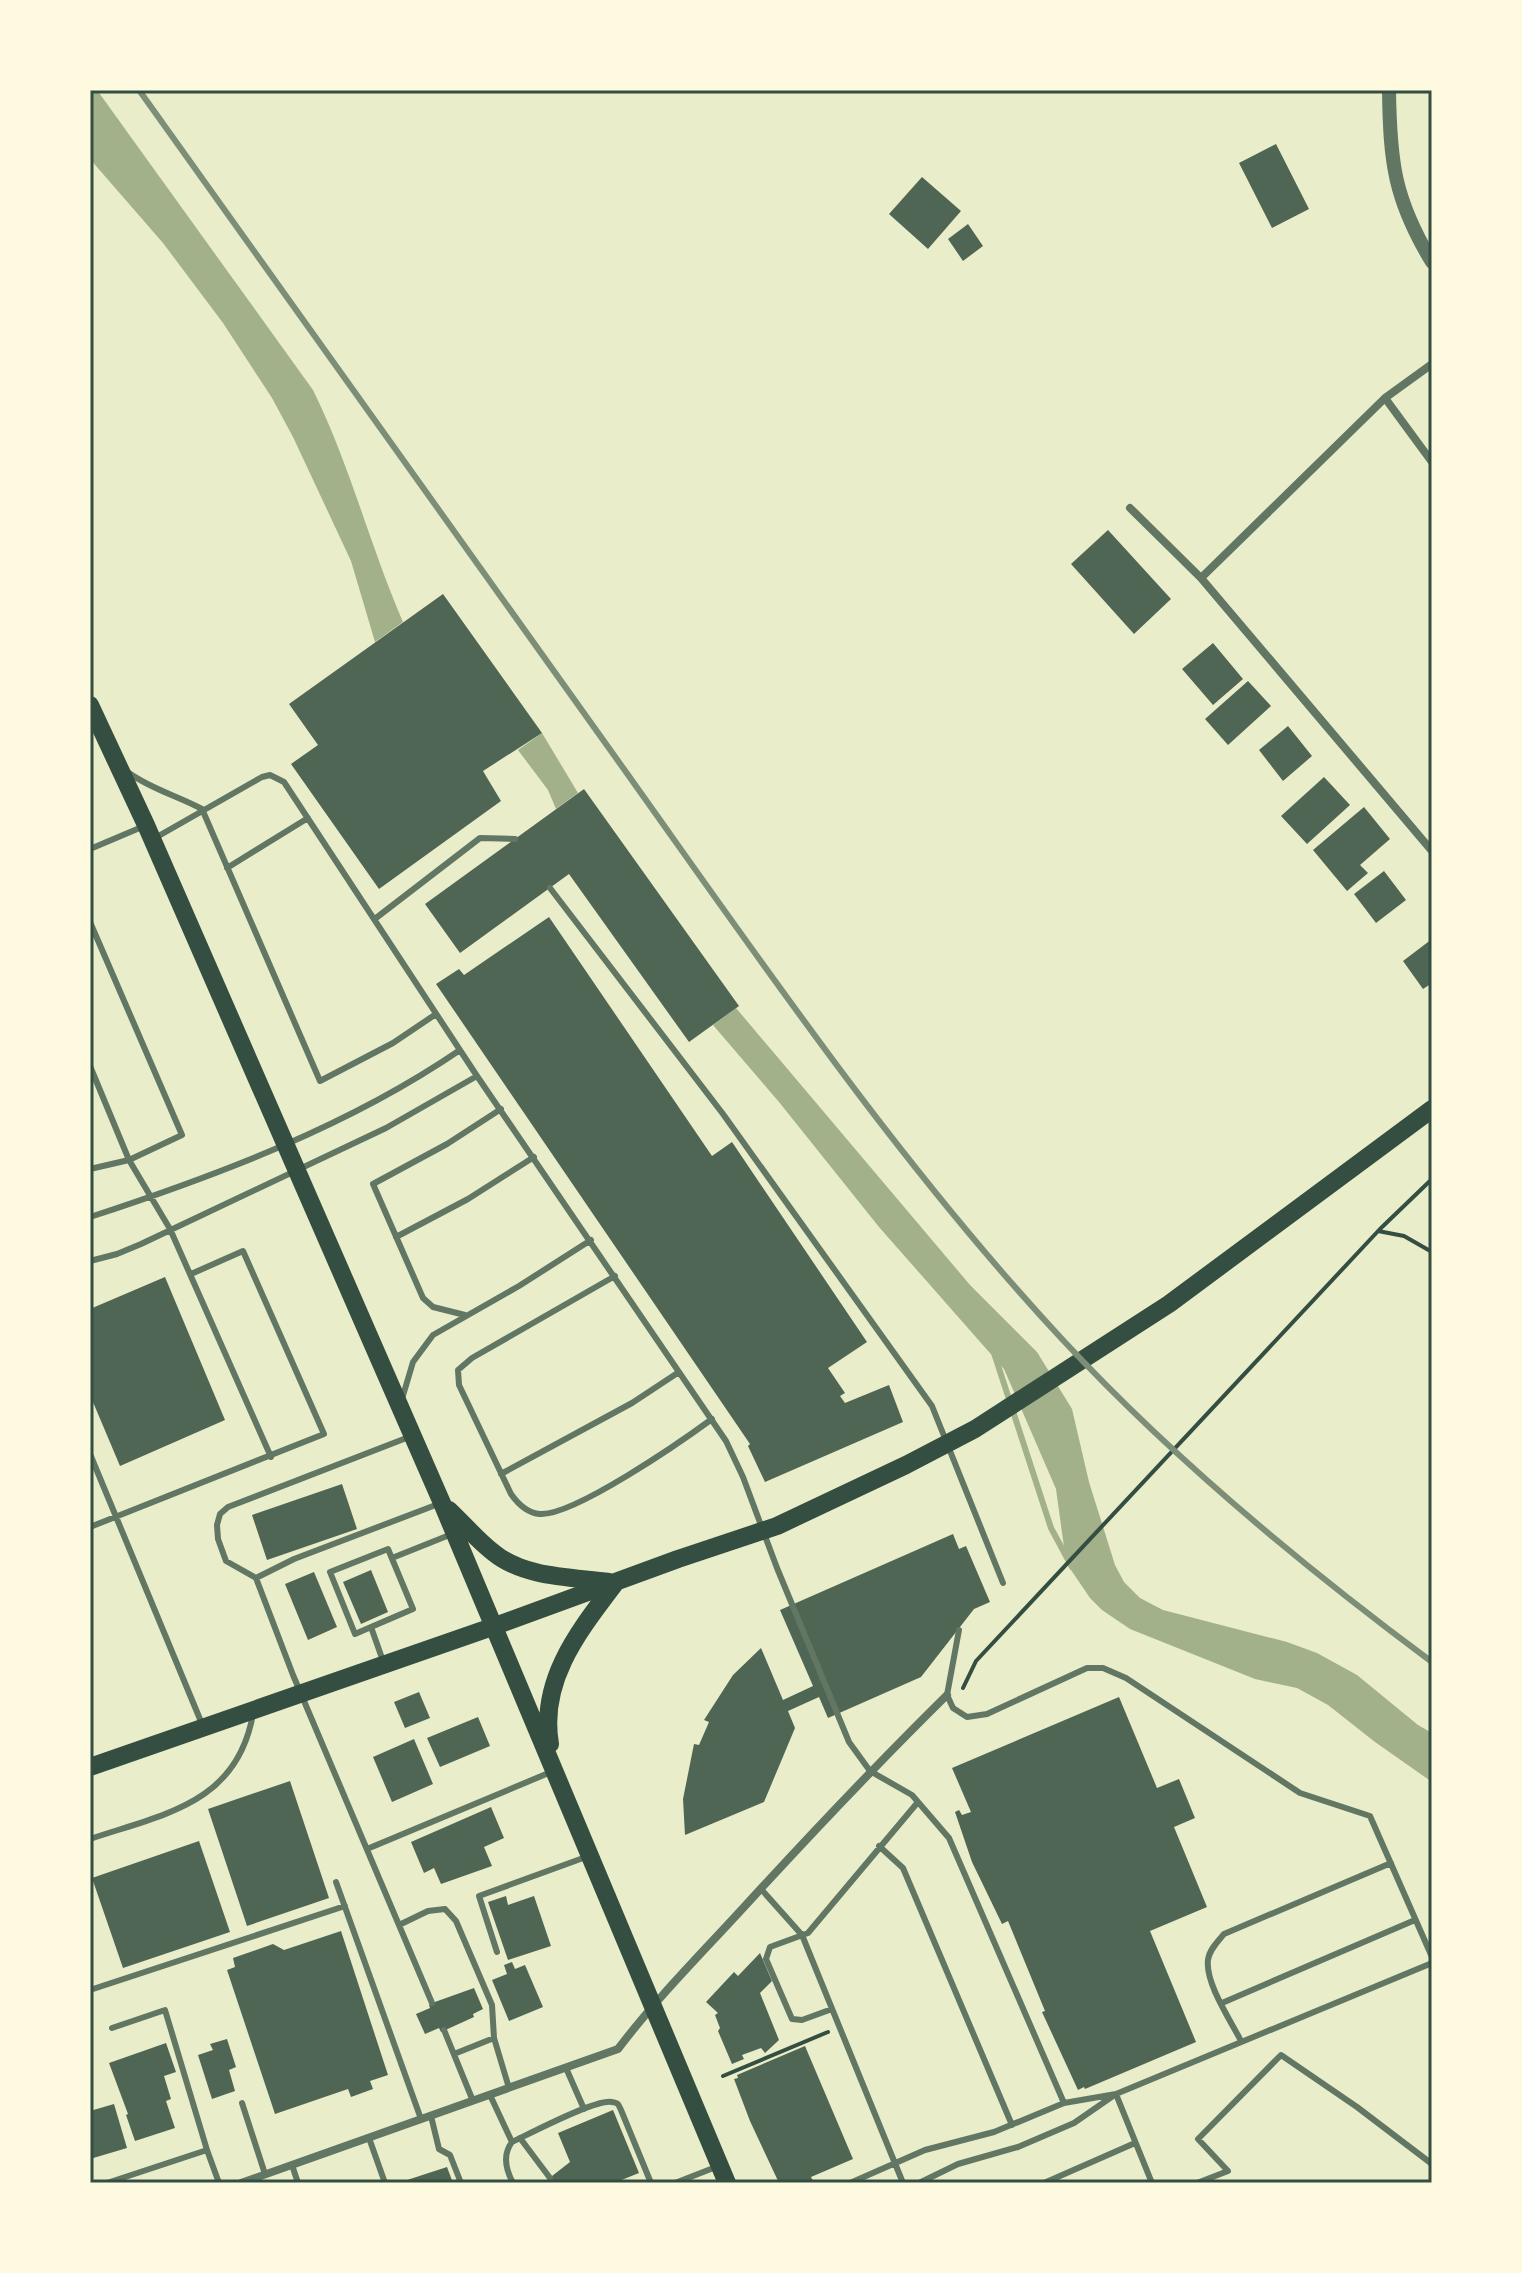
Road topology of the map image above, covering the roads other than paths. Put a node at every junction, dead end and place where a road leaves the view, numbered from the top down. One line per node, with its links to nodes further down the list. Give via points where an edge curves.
1 (1389, 90): 2 (street, via 1392,164 1400,198)
2 (1432, 262)
3 (1432, 364): 4 (street)
4 (1385, 398): 5 (street); 7 (street)
5 (1432, 462)
6 (1130, 508): 7 (street)
7 (1201, 578): 15 (street)
8 (90, 705): 9 (main road)
9 (117, 764): 10 (lane, via 138,780); 12 (main road)
10 (202, 809): 11 (lane, via 270,775 284,782); 12 (lane); 16 (lane)
11 (308, 818): 16 (lane); 18 (lane)
12 (149, 833): 14 (lane); 26 (main road)
13 (515, 839): 18 (lane, via 480,838)
14 (90, 849)
15 (1432, 851)
16 (227, 868): 20 (lane, via 320,1081 370,1057)
17 (550, 888): 54 (lane, via 723,1114 932,1406)
18 (376, 918): 20 (lane)
19 (90, 922): 28 (lane, via 182,1135)
20 (436, 1014): 21 (lane)
21 (460, 1050): 23 (lane); 26 (lane, via 400,1090)
22 (90, 1066): 28 (lane)
23 (477, 1076): 24 (lane); 30 (lane)
24 (501, 1109): 27 (lane); 34 (lane, via 373,1184)
25 (1432, 1109): 53 (main road, via 1169,1304 975,1429 777,1526)
26 (284, 1144): 30 (main road); 31 (lane)
27 (534, 1157): 34 (lane); 35 (lane)
28 (129, 1160): 29 (lane); 31 (lane)
29 (90, 1169)
30 (296, 1172): 33 (lane); 41 (main road)
31 (151, 1197): 32 (lane); 33 (lane)
32 (90, 1217)
33 (170, 1229): 36 (lane); 37 (lane)
34 (396, 1237): 39 (lane, via 423,1298 433,1307)
35 (591, 1240): 38 (lane); 39 (lane)
36 (90, 1261)
37 (191, 1274): 45 (lane); 45 (lane, via 243,1251 324,1434)
38 (615, 1276): 40 (lane); 46 (lane, via 458,1370 459,1385)
39 (465, 1315): 41 (lane, via 433,1335 418,1352)
40 (679, 1372): 42 (lane); 46 (lane)
41 (400, 1407): 43 (main road)
42 (712, 1419): 46 (lane, via 623,1477 553,1513 525,1509); 65 (lane, via 743,1477 849,1742)
43 (413, 1435): 47 (main road); 52 (lane, via 220,1514 218,1539 226,1561)
44 (90, 1454): 48 (lane)
45 (271, 1457): 48 (lane)
46 (501, 1474)
47 (442, 1503): 50 (main road); 52 (lane); 53 (main road, via 496,1555 515,1565)
48 (116, 1517): 49 (lane); 62 (lane)
49 (90, 1527)
50 (455, 1533): 51 (lane); 55 (main road)
51 (392, 1558): 56 (lane, via 413,1609); 56 (lane, via 388,1549 330,1572 355,1634)
52 (256, 1578): 59 (lane)
53 (616, 1582): 55 (main road); 64 (main road, via 557,1671 547,1730)
54 (1003, 1583)
55 (495, 1626): 58 (main road); 64 (main road)
56 (371, 1627): 58 (lane)
57 (959, 1630): 60 (lane)
58 (384, 1664): 59 (main road)
59 (301, 1693): 61 (main road); 69 (lane)
60 (947, 1695): 65 (street); 71 (lane, via 953,1708 977,1717 1087,1668 1112,1671 1300,1793 1370,1816)
61 (254, 1709): 62 (main road); 67 (lane, via 243,1751 201,1798)
62 (203, 1727): 63 (main road)
63 (90, 1767)
64 (554, 1771): 69 (lane); 70 (main road)
65 (870, 1771): 66 (lane); 73 (street)
66 (918, 1802): 68 (lane); 96 (lane, via 949,1838)
67 (90, 1839)
68 (879, 1846): 77 (lane); 100 (lane, via 903,1868)
69 (367, 1849): 76 (lane)
70 (589, 1856): 78 (lane, via 479,1896); 83 (main road)
71 (1391, 1863): 75 (lane); 82 (lane, via 1224,1934 1207,1961)
72 (336, 1882): 74 (lane)
73 (761, 1889): 77 (lane); 83 (street)
74 (345, 1906): 80 (lane); 99 (lane)
75 (1415, 1920): 79 (lane); 82 (lane)
76 (399, 1925): 81 (lane); 87 (lane, via 436,1909 451,1913 492,2005)
77 (802, 1935): 84 (lane); 84 (lane, via 770,1947 766,1959 792,2019)
78 (497, 1952)
79 (1432, 1960): 88 (lane)
80 (90, 1990)
81 (432, 2003)
82 (1222, 2003): 88 (lane)
83 (653, 2005): 90 (street, via 618,2049); 110 (main road)
84 (832, 2009): 106 (lane)
85 (112, 2028): 105 (lane, via 165,2010)
86 (444, 2030): 89 (lane)
87 (494, 2038): 89 (lane); 91 (lane)
88 (1241, 2041): 92 (lane)
89 (454, 2054): 94 (lane)
90 (566, 2068): 91 (street); 97 (lane)
91 (509, 2088): 93 (street)
92 (1116, 2094): 96 (lane); 104 (lane); 123 (lane, via 1074,2123 958,2164)
93 (490, 2095): 94 (street); 103 (lane)
94 (473, 2101): 98 (street)
95 (242, 2103): 109 (lane)
96 (1064, 2103): 100 (lane)
97 (584, 2109): 102 (lane); 119 (lane, via 618,2104)
98 (431, 2116): 99 (street); 117 (lane, via 439,2149 450,2155)
99 (421, 2119): 101 (street)
100 (1012, 2125): 106 (lane)
101 (369, 2138): 108 (street); 116 (lane)
102 (520, 2138): 103 (lane); 111 (lane)
103 (512, 2142): 118 (lane, via 506,2162)
104 (1135, 2143): 124 (lane); 125 (lane)
105 (207, 2150): 112 (lane); 113 (lane)
106 (895, 2164): 121 (lane); 122 (lane)
107 (1432, 2164): 126 (lane, via 1281,2055 1198,2139 1228,2171)
108 (292, 2165): 109 (street); 115 (lane)
109 (265, 2174): 114 (street)
110 (723, 2175): 120 (lane)
111 (550, 2178)
112 (107, 2183)
113 (219, 2183)
114 (241, 2183)
115 (298, 2183)
116 (385, 2183)
117 (461, 2183)
118 (513, 2183)
119 (651, 2183)
120 (675, 2183)
121 (850, 2183)
122 (903, 2183)
123 (921, 2183)
124 (1044, 2183)
125 (1152, 2183)
126 (1197, 2183)

